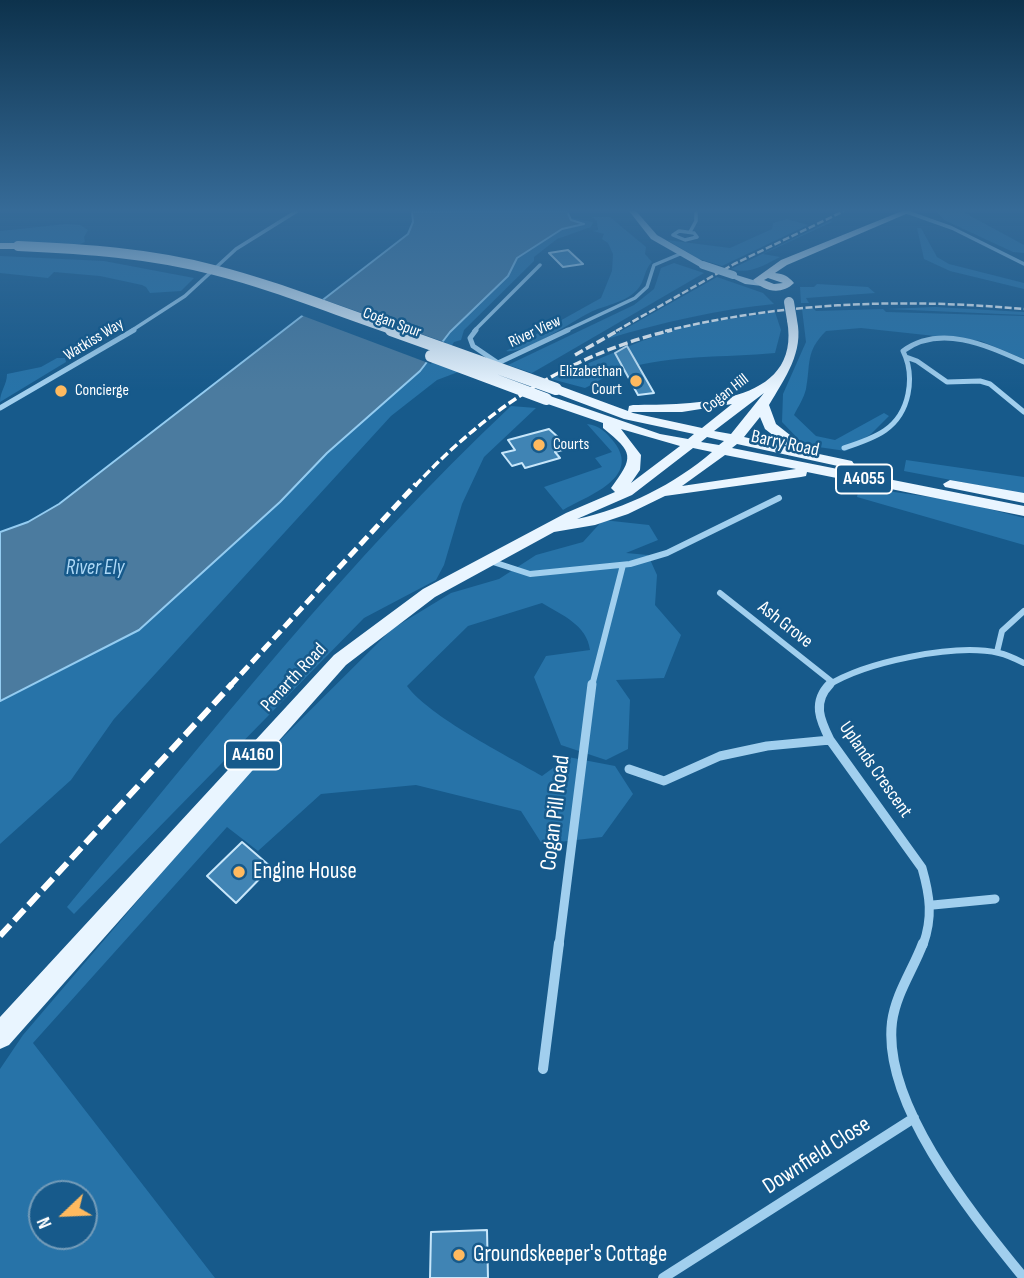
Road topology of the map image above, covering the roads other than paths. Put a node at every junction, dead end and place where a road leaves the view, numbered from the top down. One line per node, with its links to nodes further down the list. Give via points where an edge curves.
1 (177, 271): 14 (main road, Cogan Spur / A4055, bridge, via 205,276)
2 (213, 271): 18 (street, Watkiss Way, via 156,317)
3 (534, 271): 4 (street, River View, via 470,338 498,363 635,298 647,287)
4 (652, 271)
5 (720, 271): 8 (street, bridge, via 748,282)
6 (771, 271): 8 (main road)
7 (787, 271): 9 (main road, Cogan Hill / A4160)
8 (765, 280): 9 (main road, via 783,287); 10 (main road)
9 (789, 282): 10 (main road, Cogan Hill / A4160, via 793,299)
10 (789, 302): 13 (main road, Cogan Hill / A4160, bridge, via 797,338)
11 (906, 357): 12 (street, via 904,351 916,341 946,338); 19 (street, via 922,361 948,382 988,383); 23 (street, via 911,373 900,420 878,436)
12 (1024, 362)
13 (777, 381): 15 (main road, Cogan Hill / A4160); 17 (main road, Cogan Hill / A4160)
14 (551, 394): 16 (main road, Cogan Spur / A4055); 20 (main road, Cogan Spur / A4055)
15 (749, 398): 16 (main road, A4055, via 665,409); 21 (main road, Cogan Hill / A4160)
16 (595, 403): 21 (main road, A4055)
17 (763, 405): 22 (main road, Cogan Hill / A4160); 24 (main road, via 775,433)
18 (0, 408)
19 (1024, 412)
20 (603, 420): 21 (main road, A4055, via 639,433); 27 (main road, via 628,443 635,462 634,473)
21 (702, 439): 22 (main road, Barry Road / A4055); 27 (main road, Penarth Road / A4160, via 627,492)
22 (727, 445): 24 (main road, Barry Road / A4055); 25 (main road, Barry Road / A4055); 26 (main road, Penarth Road / A4160, via 701,469)
23 (844, 448)
24 (810, 456): 29 (main road, Barry Road / A4055)
25 (822, 471): 26 (main road); 30 (main road, Barry Road / A4055)
26 (659, 494): 31 (main road, Penarth Road / A4160, via 582,525)
27 (612, 496): 31 (main road, Penarth Road / A4160)
28 (779, 498): 33 (street, via 667,553)
29 (1024, 498)
30 (1024, 511)
31 (551, 529): 32 (main road, Penarth Road / A4160)
32 (490, 561): 33 (street, via 530,574); 43 (main road, Penarth Road / A4160, via 429,593 340,660)
33 (623, 565): 44 (street, Cogan Pill Road, via 593,679)
34 (720, 593): 38 (street, Ash Grove)
35 (1024, 611): 36 (street, via 1002,631)
36 (997, 652): 37 (street); 38 (street, via 927,654 856,670)
37 (1024, 663)
38 (831, 681): 39 (street, Uplands Crescent, via 819,697 820,719)
39 (830, 740): 40 (street, via 720,756 664,781); 42 (street, Uplands Crescent, via 922,868)
40 (629, 769)
41 (995, 899): 42 (street)
42 (933, 905): 45 (street, Uplands Crescent, via 926,941 905,976 891,1026 898,1084)
43 (0, 1036)
44 (543, 1069)
45 (914, 1118): 46 (street, Downfield Close); 47 (street, Uplands Crescent, via 966,1200)
46 (663, 1278)
47 (1024, 1278)

